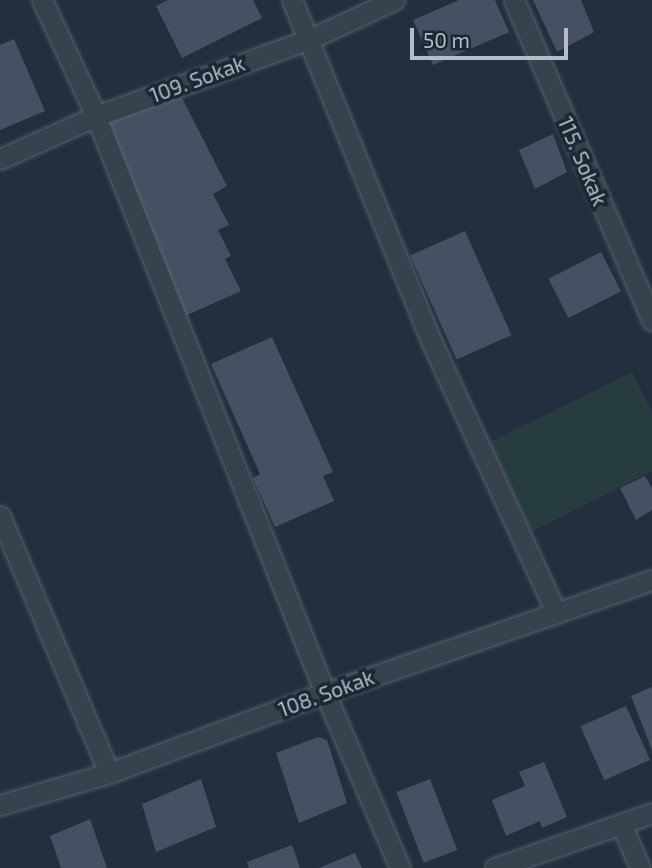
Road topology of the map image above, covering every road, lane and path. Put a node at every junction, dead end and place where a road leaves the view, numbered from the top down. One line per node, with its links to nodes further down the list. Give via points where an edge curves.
1 (42, 0): 6 (street)
2 (292, 0): 5 (street)
3 (394, 0): 5 (street, 109. Sokak)
4 (514, 0): 8 (street, 115. Sokak)
5 (310, 39): 6 (street, 109. Sokak); 11 (street, via 433,345)
6 (96, 116): 7 (street, 109. Sokak); 12 (street)
7 (0, 159)
8 (652, 321)
9 (0, 516): 13 (street)
10 (652, 580): 11 (street, 108. Sokak)
11 (556, 613): 12 (street, 108. Sokak)
12 (325, 693): 13 (street, 108. Sokak); 17 (street)
13 (109, 773): 14 (street, 108. Sokak)
14 (0, 805)
15 (652, 813): 16 (street)
16 (621, 824): 18 (street); 19 (street)
17 (400, 868)
18 (495, 868)
19 (639, 868)

